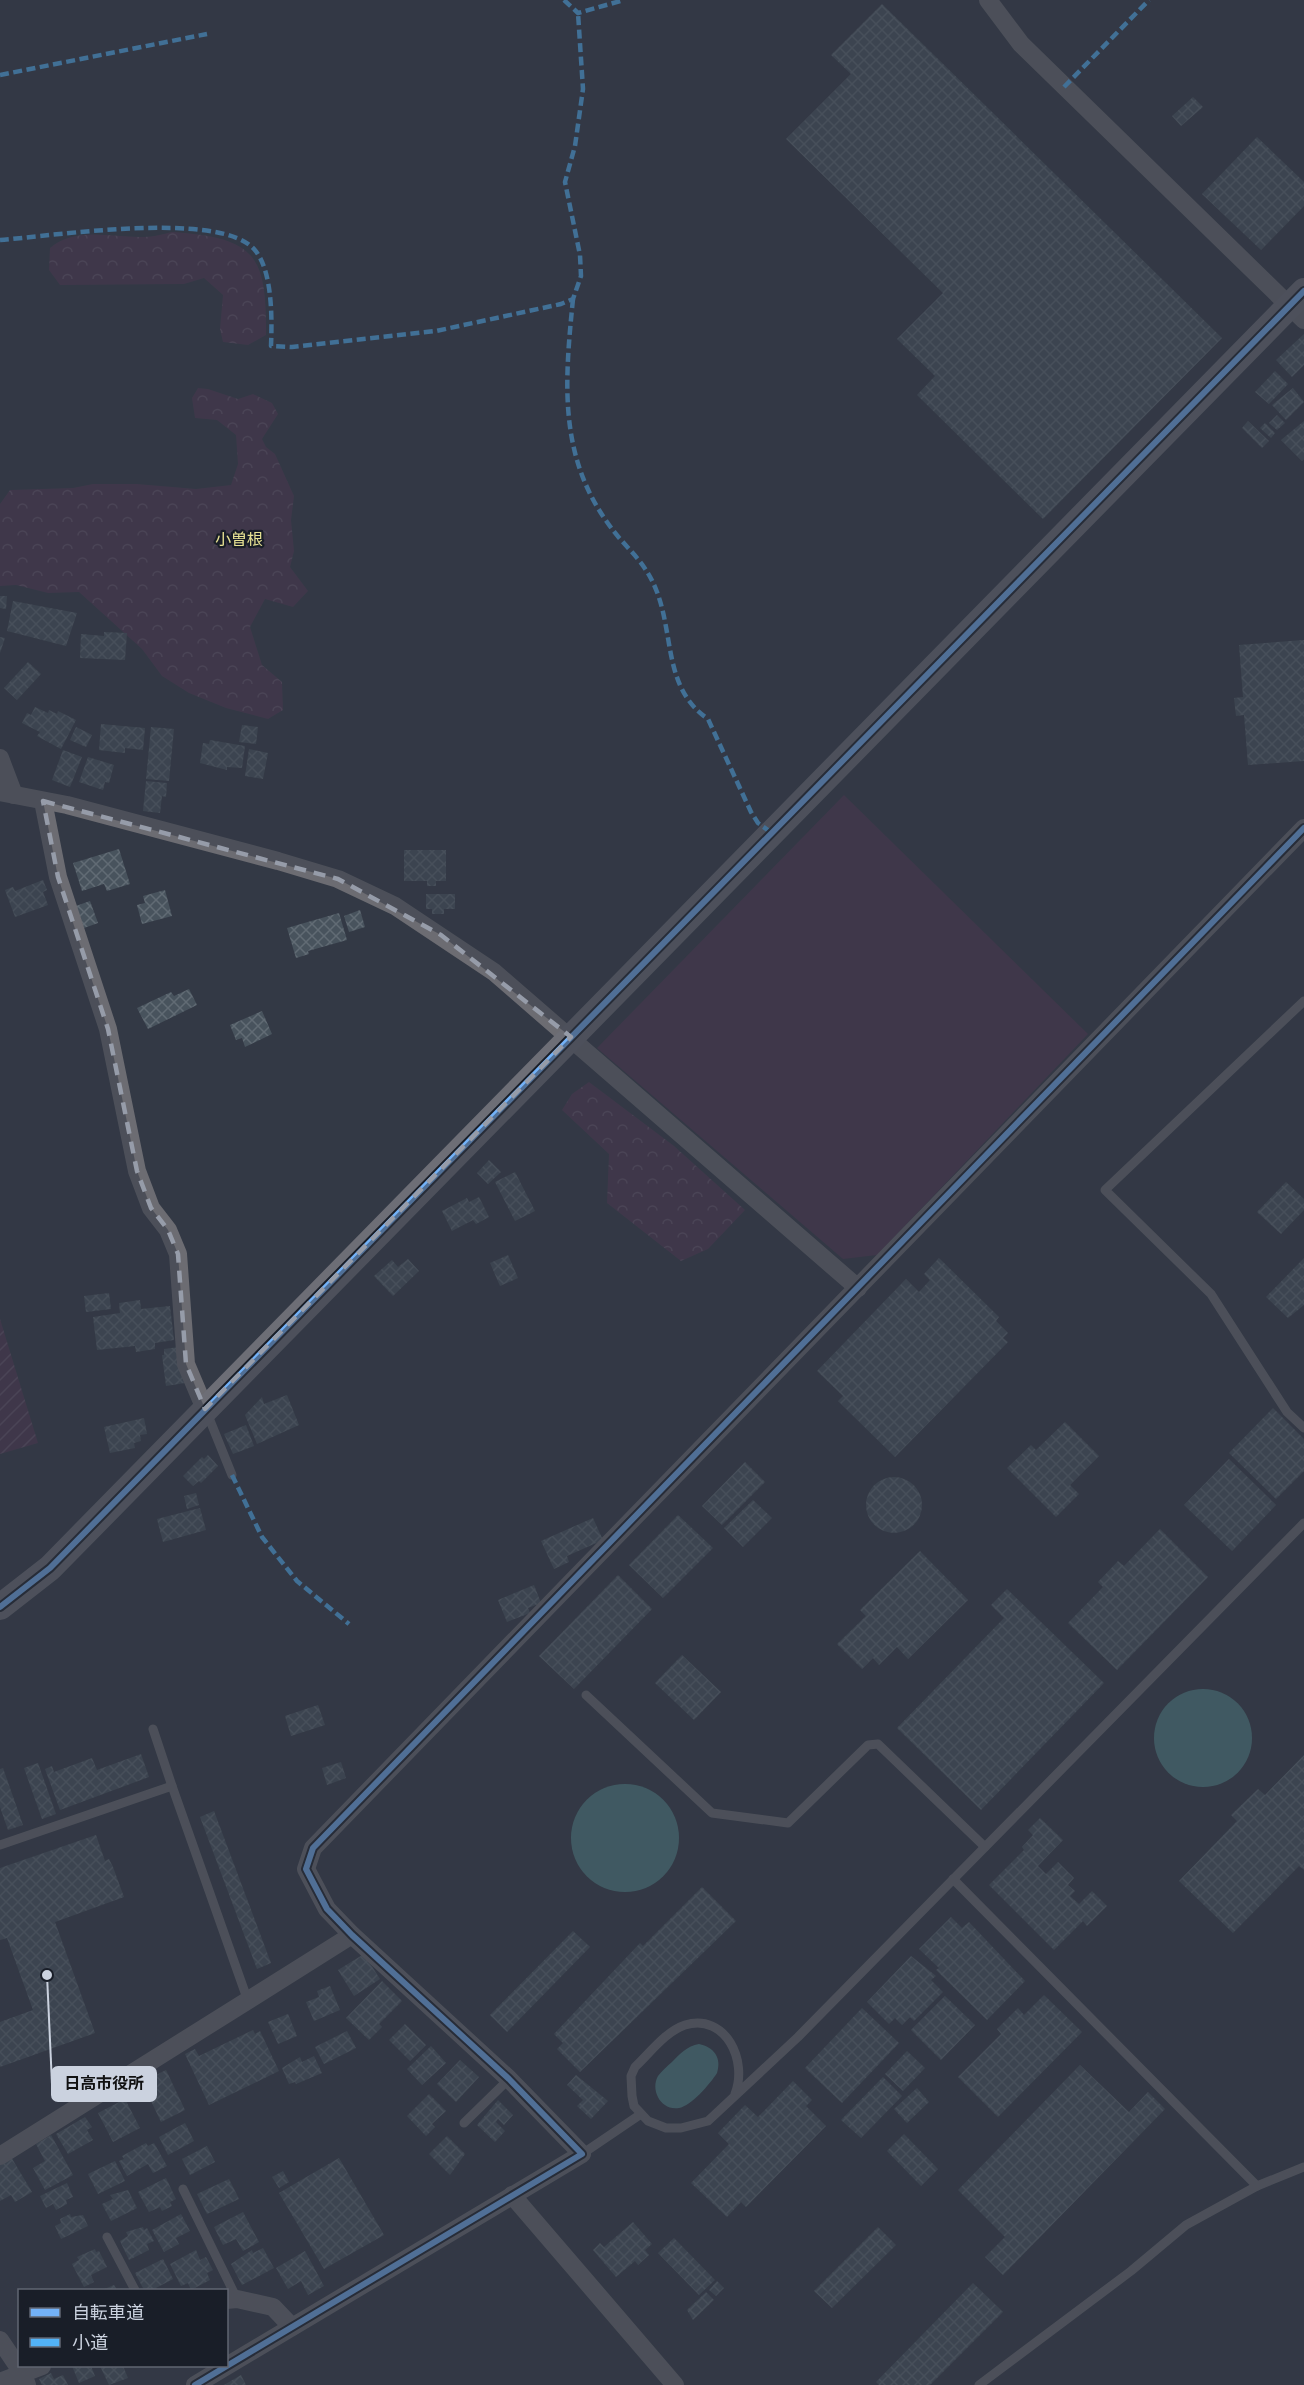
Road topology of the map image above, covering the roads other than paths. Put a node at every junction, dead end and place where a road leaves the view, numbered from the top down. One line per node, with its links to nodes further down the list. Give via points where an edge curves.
1 (988, 0): 2 (street, via 1021,45)
2 (1299, 306): 8 (street)
3 (0, 758): 4 (street)
4 (7, 793): 5 (street)
5 (43, 801): 8 (street, via 338,879 395,906 441,935 494,972); 10 (street, via 58,877 108,1029 137,1171 151,1208 168,1230 178,1254 186,1364)
6 (1304, 828): 9 (street)
7 (1304, 1001): 11 (lane, via 1105,1190 1211,1294 1287,1412)
8 (571, 1037): 9 (street); 10 (street)
9 (858, 1288): 21 (street, via 313,1848 306,1869 327,1909)
10 (205, 1409): 12 (lane); 14 (street, via 50,1568)
11 (1304, 1428)
12 (232, 1475)
13 (1304, 1522): 19 (lane)
14 (0, 1607)
15 (586, 1695): 19 (lane, via 712,1813 788,1823 868,1745 878,1744)
16 (153, 1729): 17 (lane)
17 (172, 1785): 18 (lane); 22 (lane)
18 (0, 1845)
19 (985, 1847): 20 (lane)
20 (953, 1879): 24 (lane, via 798,2037); 30 (lane)
21 (352, 1935): 22 (street); 23 (street)
22 (248, 2001): 28 (street)
23 (509, 2079): 26 (lane); 27 (street)
24 (735, 2094): 25 (lane, via 708,2121 694,2127 666,2128); 25 (lane, via 741,2072 732,2044 716,2029 685,2025 635,2067 630,2087 634,2106)
25 (641, 2114): 27 (lane)
26 (464, 2123)
27 (582, 2154): 32 (street)
28 (0, 2156)
29 (1304, 2168): 30 (lane)
30 (1257, 2186): 46 (lane, via 1186,2225)
31 (183, 2189): 35 (lane)
32 (512, 2195): 37 (street); 45 (street)
33 (107, 2237): 34 (lane)
34 (134, 2289)
35 (228, 2289)
36 (232, 2299): 37 (street, via 273,2307)
37 (292, 2327): 39 (street)
38 (0, 2340): 42 (street)
39 (228, 2365)
40 (41, 2367): 42 (street)
41 (225, 2367): 44 (street)
42 (25, 2379): 43 (street)
43 (0, 2382)
44 (195, 2385)
45 (675, 2385)
46 (979, 2385)

